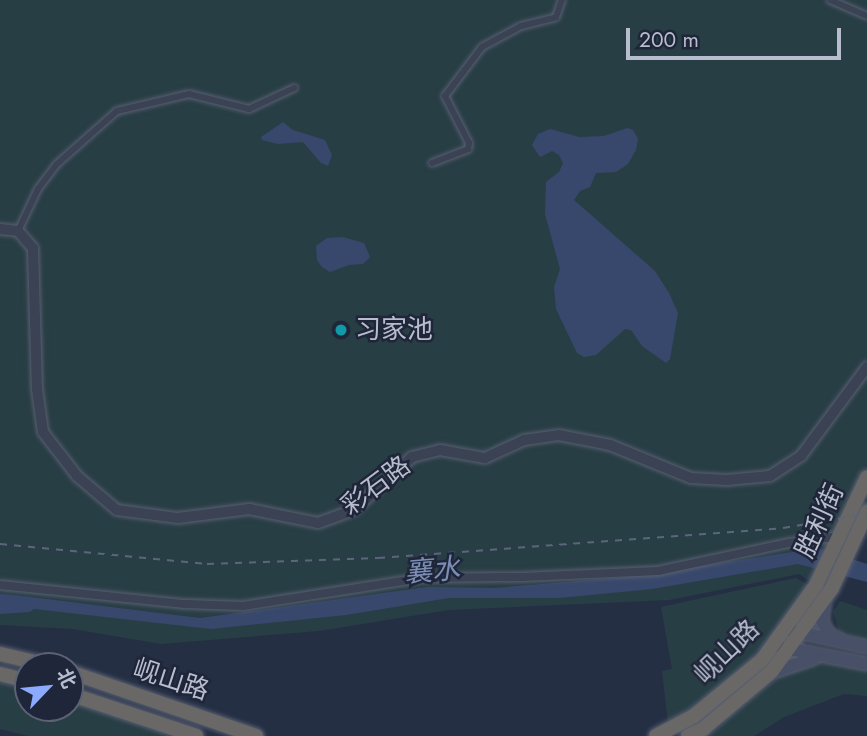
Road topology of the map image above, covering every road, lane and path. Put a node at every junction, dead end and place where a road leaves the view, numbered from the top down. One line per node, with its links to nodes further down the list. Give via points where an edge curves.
1 (562, 0): 5 (street, via 556,17 521,26 482,47 445,96 468,149)
2 (830, 0): 3 (street)
3 (867, 16)
4 (294, 88): 7 (street, via 248,109 189,94 117,111 57,164 38,189)
5 (432, 163)
6 (0, 229): 7 (street)
7 (18, 231): 8 (street, 彩石路, via 33,248 36,266 37,389 43,432 77,476 117,510 178,518 248,509 318,523 354,510 412,457 440,450 485,458 524,440 559,435 610,445 691,478 770,476 801,456)
8 (867, 367)
9 (867, 477): 11 (highway, 胜利街)
10 (867, 513): 11 (highway, 胜利街)
11 (843, 544): 12 (street, via 789,543 658,571 422,578 243,607); 13 (highway, 胜利街); 14 (highway, 胜利街)
12 (0, 585)
13 (816, 585): 15 (highway, 岘山路)
14 (829, 593): 16 (highway, 岘山路); 17 (main road, via 822,621 828,633)
15 (784, 629): 16 (main road); 18 (highway, 岘山路)
16 (799, 633): 17 (main road); 20 (highway, 岘山路)
17 (846, 643): 19 (main road)
18 (773, 645): 20 (main road); 28 (highway, 岘山路, via 762,660 694,716)
19 (867, 648)
20 (788, 649): 21 (main road); 23 (highway, 岘山路)
21 (824, 656): 22 (main road); 23 (main road)
22 (867, 664)
23 (769, 673): 29 (highway, 岘山路, via 703,729)
24 (84, 677): 27 (highway, 岘山路)
25 (84, 699): 26 (highway, 岘山路)
26 (196, 736)
27 (256, 736)
28 (656, 736)
29 (688, 736)

